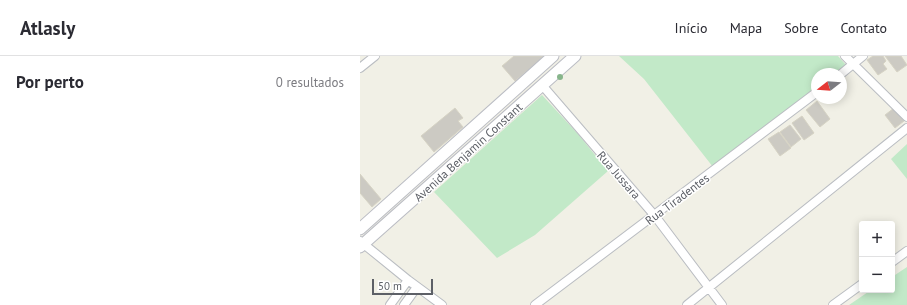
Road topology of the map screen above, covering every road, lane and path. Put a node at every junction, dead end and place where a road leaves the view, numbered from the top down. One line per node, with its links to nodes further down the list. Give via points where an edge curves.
1 (375, 56): 7 (street)
2 (553, 56): 13 (street, Avenida Benjamin Constant)
3 (575, 56): 9 (street, Avenida Benjamin Constant)
4 (845, 56): 6 (street)
5 (864, 56): 6 (street)
6 (854, 64): 8 (street); 11 (street)
7 (360, 68)
8 (847, 69)
9 (542, 85): 14 (street, Avenida Benjamin Constant); 15 (street, Rua Jussara)
10 (811, 97): 15 (street, Rua Tiradentes)
11 (907, 117)
12 (907, 128): 23 (street)
13 (454, 144): 14 (street); 16 (street, Avenida Benjamin Constant)
14 (464, 155): 17 (street, Avenida Benjamin Constant)
15 (655, 216): 23 (street, Rua Jussara); 27 (street, Rua Tiradentes)
16 (360, 229)
17 (361, 244): 20 (street)
18 (907, 251): 19 (street)
19 (895, 260)
20 (408, 280): 22 (street); 24 (street)
21 (859, 286): 30 (street)
22 (417, 287): 25 (street); 26 (street)
23 (708, 288): 28 (street); 29 (street, Rua Jussara)
24 (390, 305)
25 (404, 305)
26 (442, 305)
27 (535, 305)
28 (687, 305)
29 (722, 305)
30 (833, 305)

